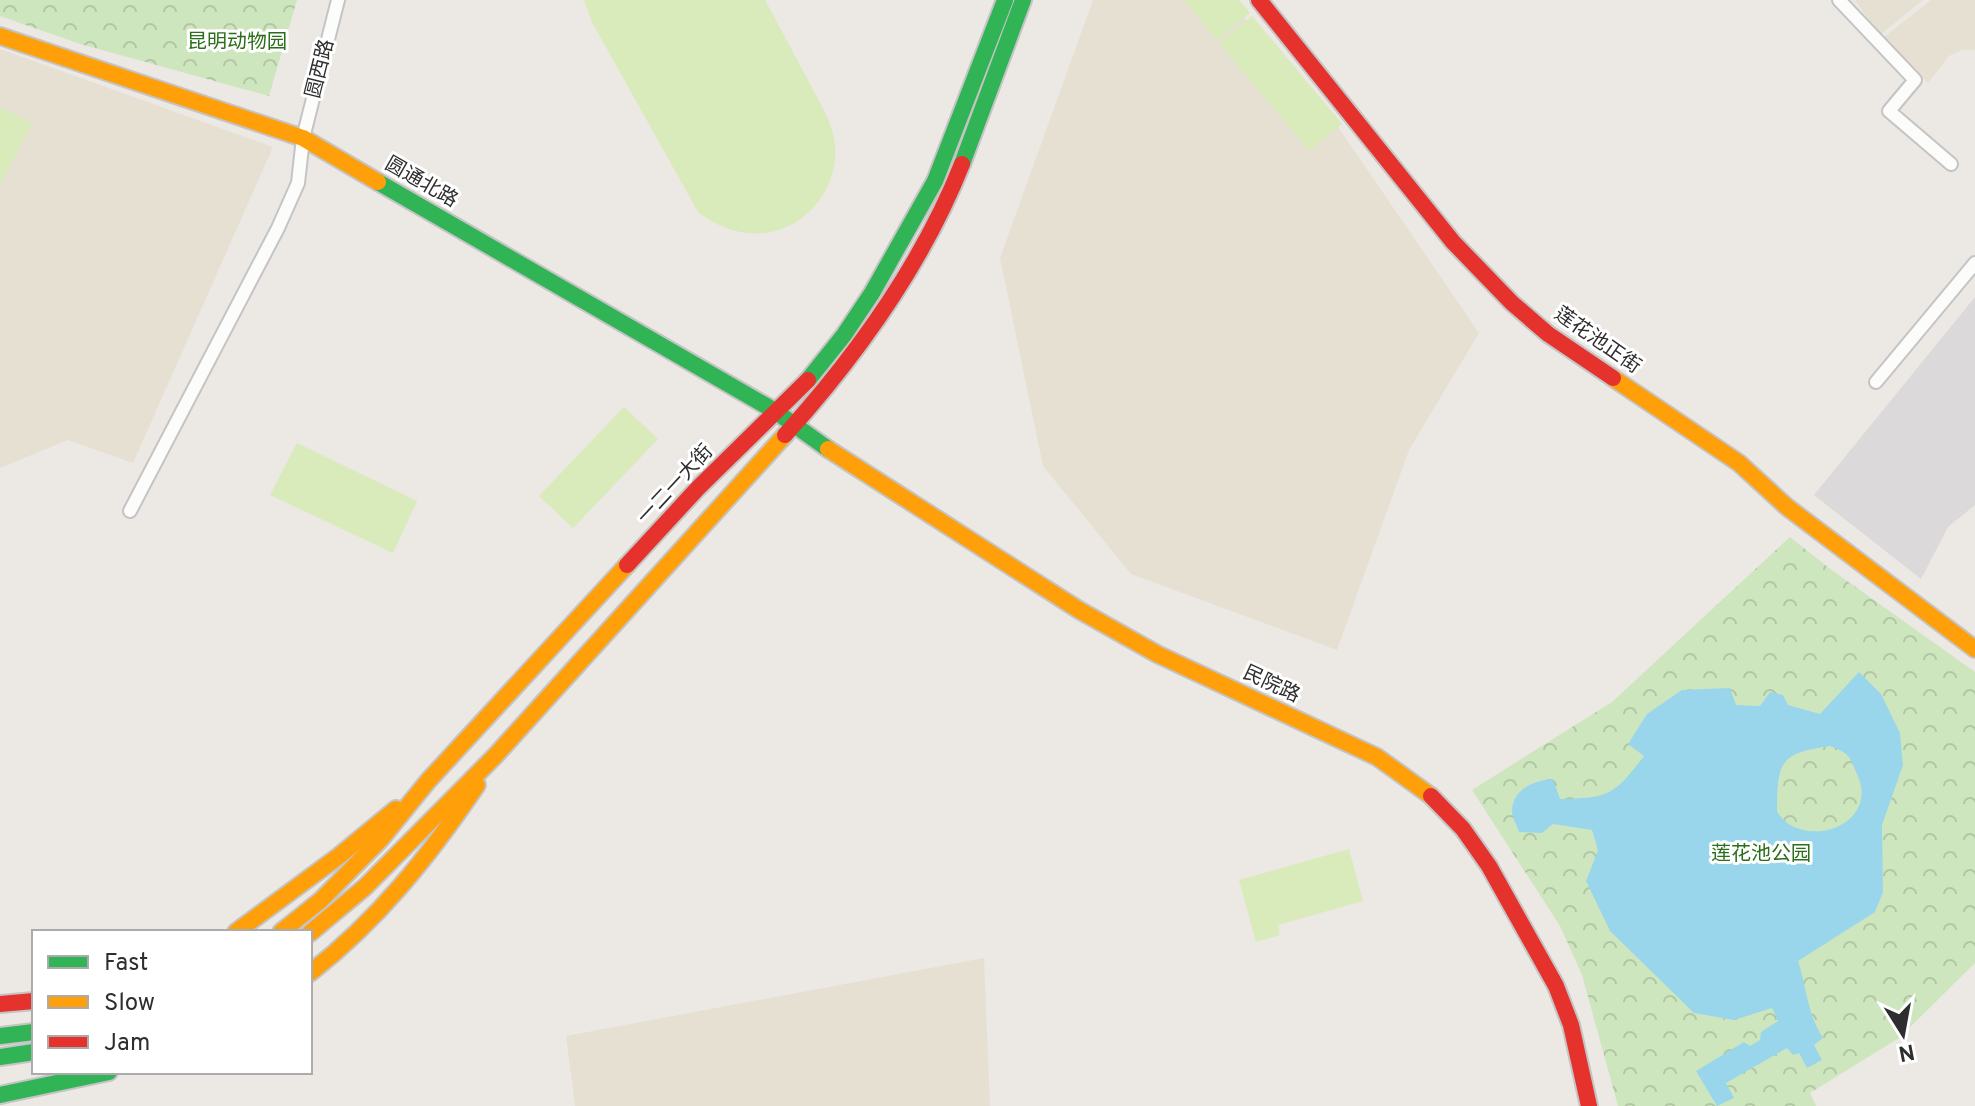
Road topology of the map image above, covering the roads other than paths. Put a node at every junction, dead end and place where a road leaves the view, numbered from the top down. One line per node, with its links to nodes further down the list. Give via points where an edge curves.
1 (338, 0): 7 (street, 圆西路)
2 (1005, 0): 11 (main road, 一二一大街, via 935,181 904,238 844,335)
3 (1023, 0): 12 (main road, via 949,194 911,265 868,335)
4 (1259, 0): 14 (main road, 莲花池正街, via 1453,242 1512,303 1548,334 1739,463 1787,507)
5 (1839, 0): 8 (street, via 1915,80 1889,111)
6 (0, 36): 7 (main road, 圆通北路)
7 (303, 138): 11 (main road, 圆通北路); 13 (street, 圆西路, via 298,183 278,228)
8 (1951, 164)
9 (1975, 263): 10 (street)
10 (1876, 382)
11 (775, 411): 12 (main road, 圆通北路); 16 (main road, 一二一大街)
12 (793, 425): 15 (main road); 29 (main road, 民院路, via 1079,610 1157,654 1368,751 1428,792 1489,866 1556,986 1571,1025)
13 (130, 511)
14 (1975, 649)
15 (495, 756): 19 (main road, via 365,887); 20 (main road, via 442,838 369,924)
16 (428, 781): 17 (main road); 18 (main road, 一二一大街, via 381,839)
17 (239, 930)
18 (284, 930)
19 (312, 931)
20 (312, 971)
21 (32, 1001): 22 (main road)
22 (0, 1004)
23 (32, 1032): 24 (main road)
24 (0, 1036)
25 (32, 1052): 26 (main road)
26 (0, 1057)
27 (100, 1074): 28 (main road)
28 (0, 1095)
29 (1589, 1106)

